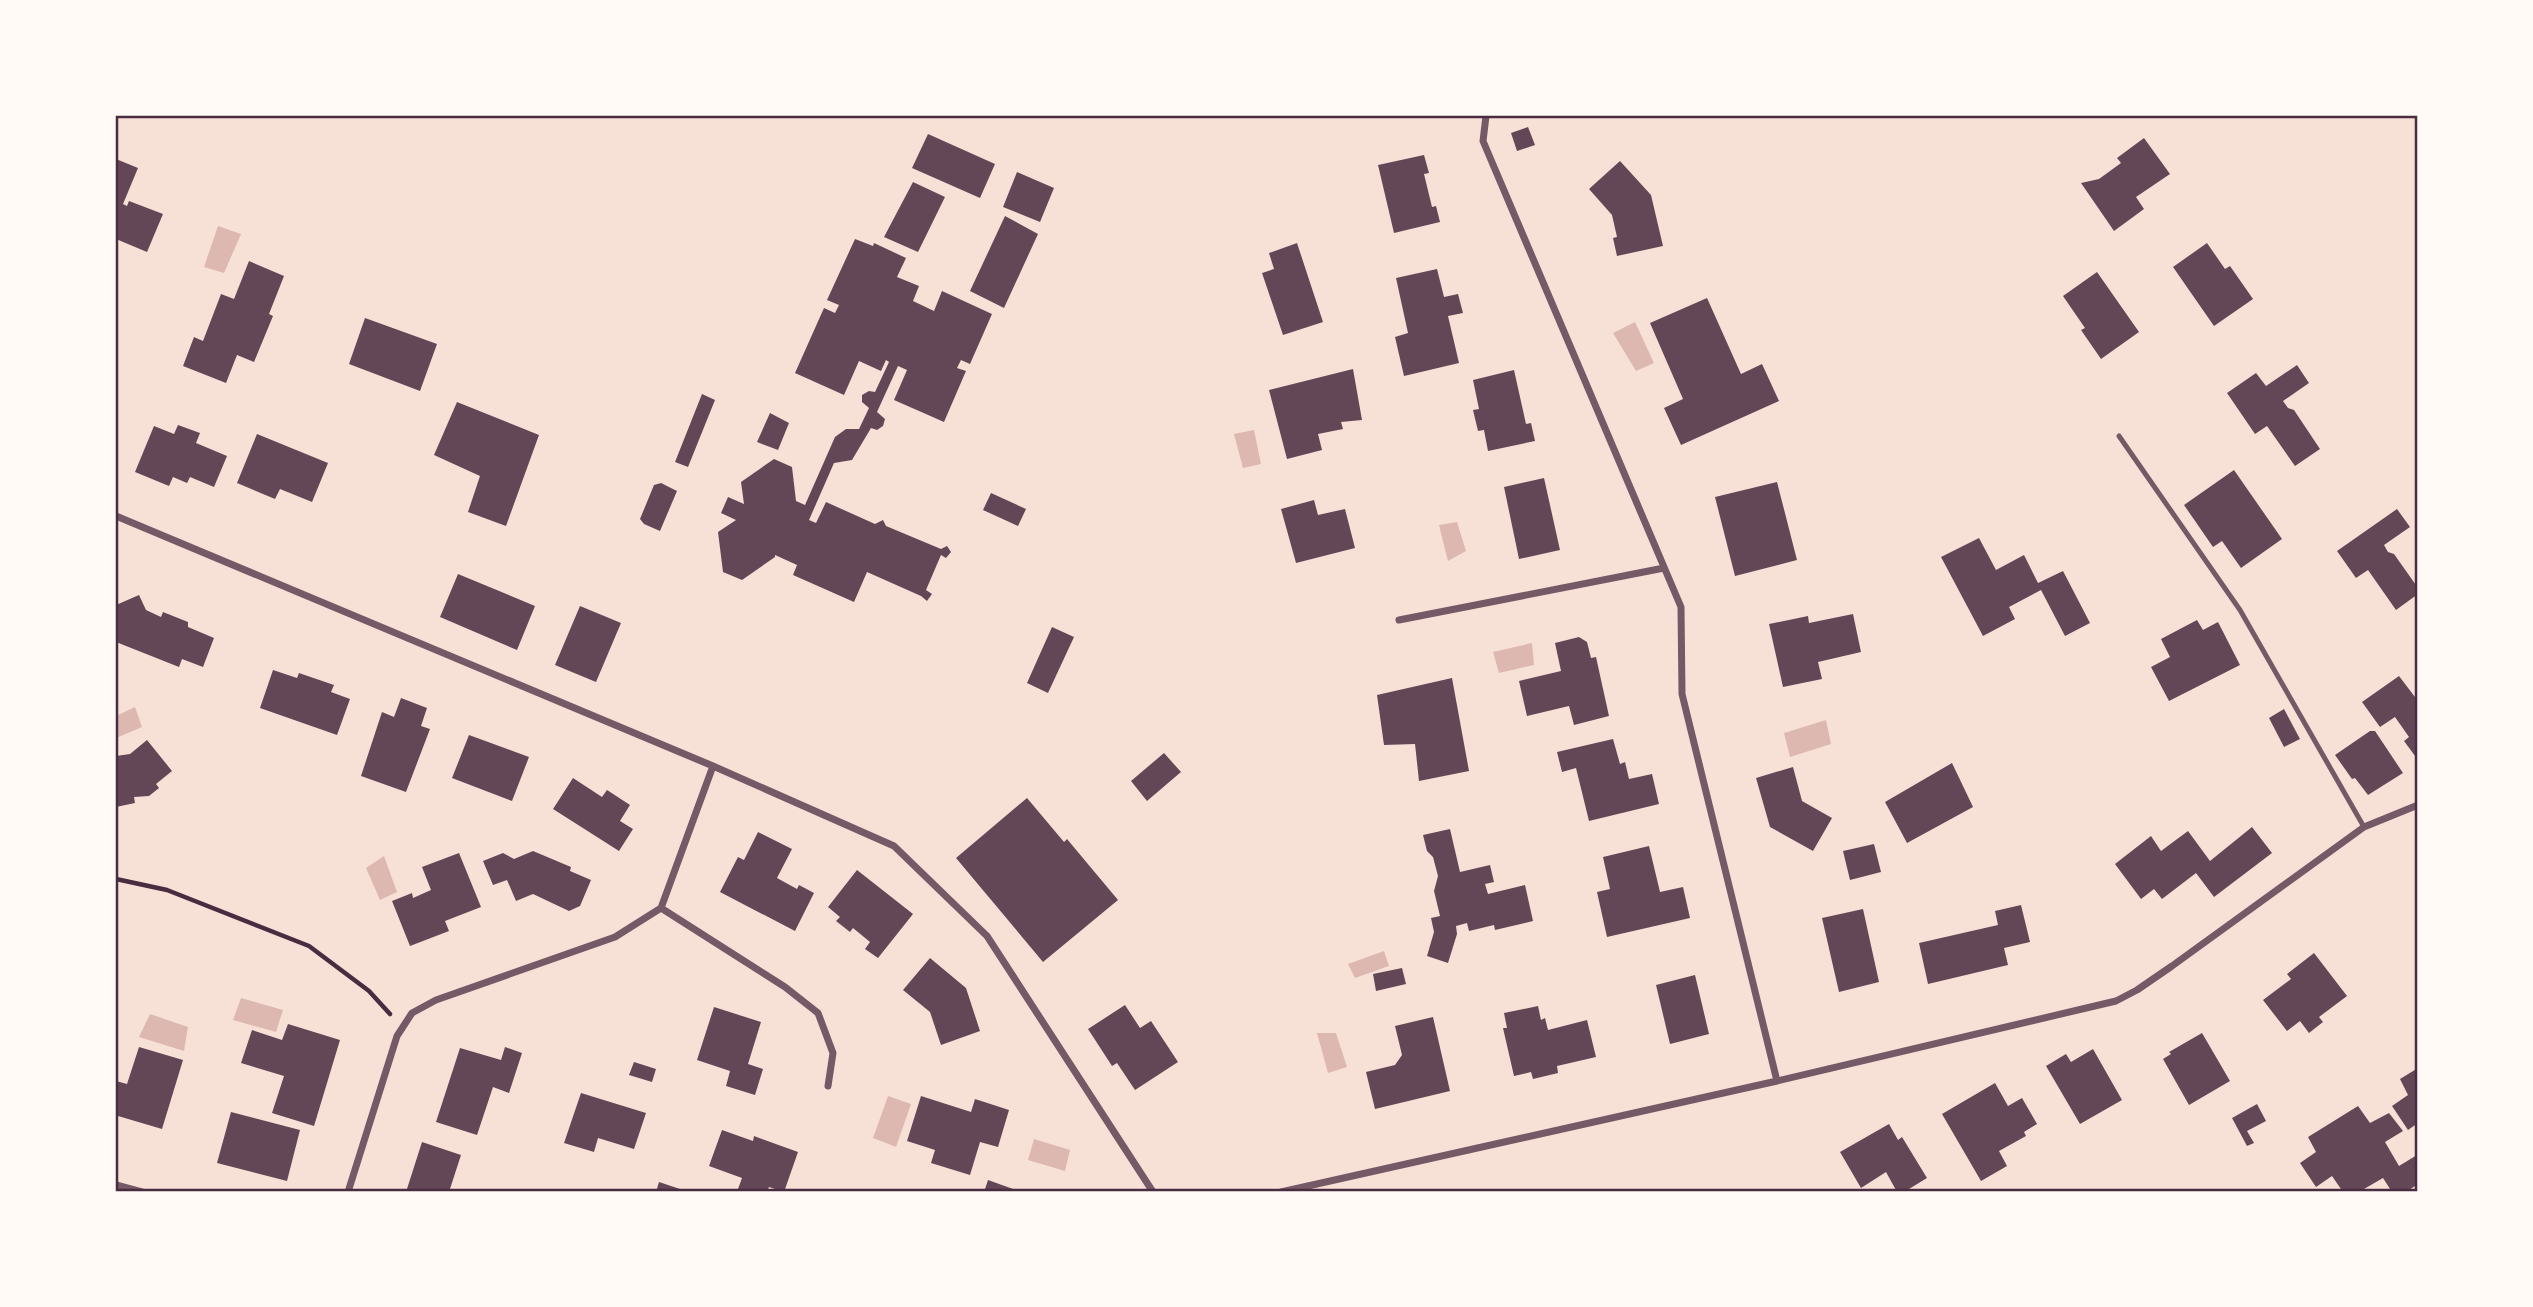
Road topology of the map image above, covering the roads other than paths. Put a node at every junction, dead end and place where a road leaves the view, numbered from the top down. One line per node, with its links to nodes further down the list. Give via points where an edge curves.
1 (1486, 116): 4 (street, via 1483,141)
2 (2119, 436): 8 (lane, via 2240,610)
3 (116, 516): 6 (street)
4 (1664, 568): 5 (street); 10 (street, via 1681,607 1682,694)
5 (1399, 620)
6 (713, 766): 9 (street); 15 (street, via 894,846 987,936)
7 (2417, 806): 8 (street)
8 (2364, 827): 10 (street, via 2172,966 2116,1001)
9 (661, 908): 11 (street, via 818,1013 833,1053); 14 (street, via 615,937 436,1000 412,1013 397,1036)
10 (1777, 1081): 16 (street)
11 (828, 1086)
12 (116, 1185): 13 (street)
13 (142, 1192)
14 (348, 1192)
15 (1153, 1192)
16 (1281, 1192)

